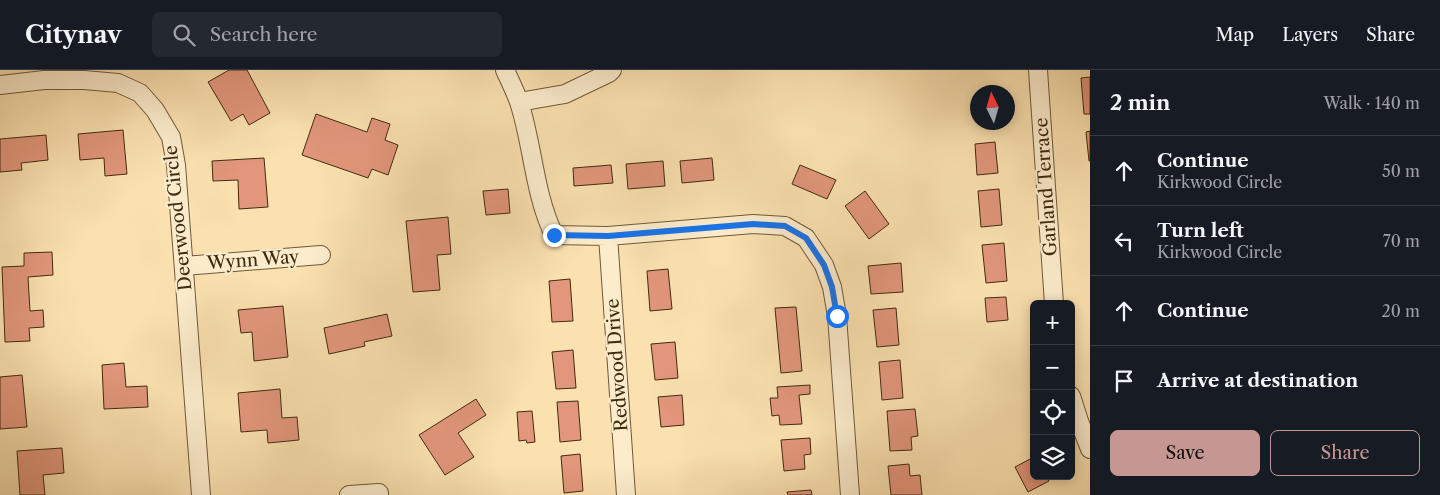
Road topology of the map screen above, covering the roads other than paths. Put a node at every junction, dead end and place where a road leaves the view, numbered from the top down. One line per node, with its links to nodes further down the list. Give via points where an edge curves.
1 (505, 70): 5 (street)
2 (612, 70): 5 (street, via 565,94)
3 (1038, 70): 9 (street, Garland Terrace)
4 (0, 86): 8 (street, Deerwood Circle, via 44,80 84,80 118,83 140,93 171,137)
5 (519, 102): 6 (street, via 539,188 554,235)
6 (608, 236): 15 (street, Redwood Drive); 16 (street, via 753,224 785,226 806,238 824,265 837,316)
7 (322, 255): 8 (street, Wynn Way)
8 (184, 266): 13 (street, Deerwood Circle)
9 (1054, 300)
10 (1075, 408): 11 (street)
11 (1090, 449)
12 (379, 493): 14 (street)
13 (201, 495)
14 (349, 495)
15 (626, 495)
16 (850, 495)

